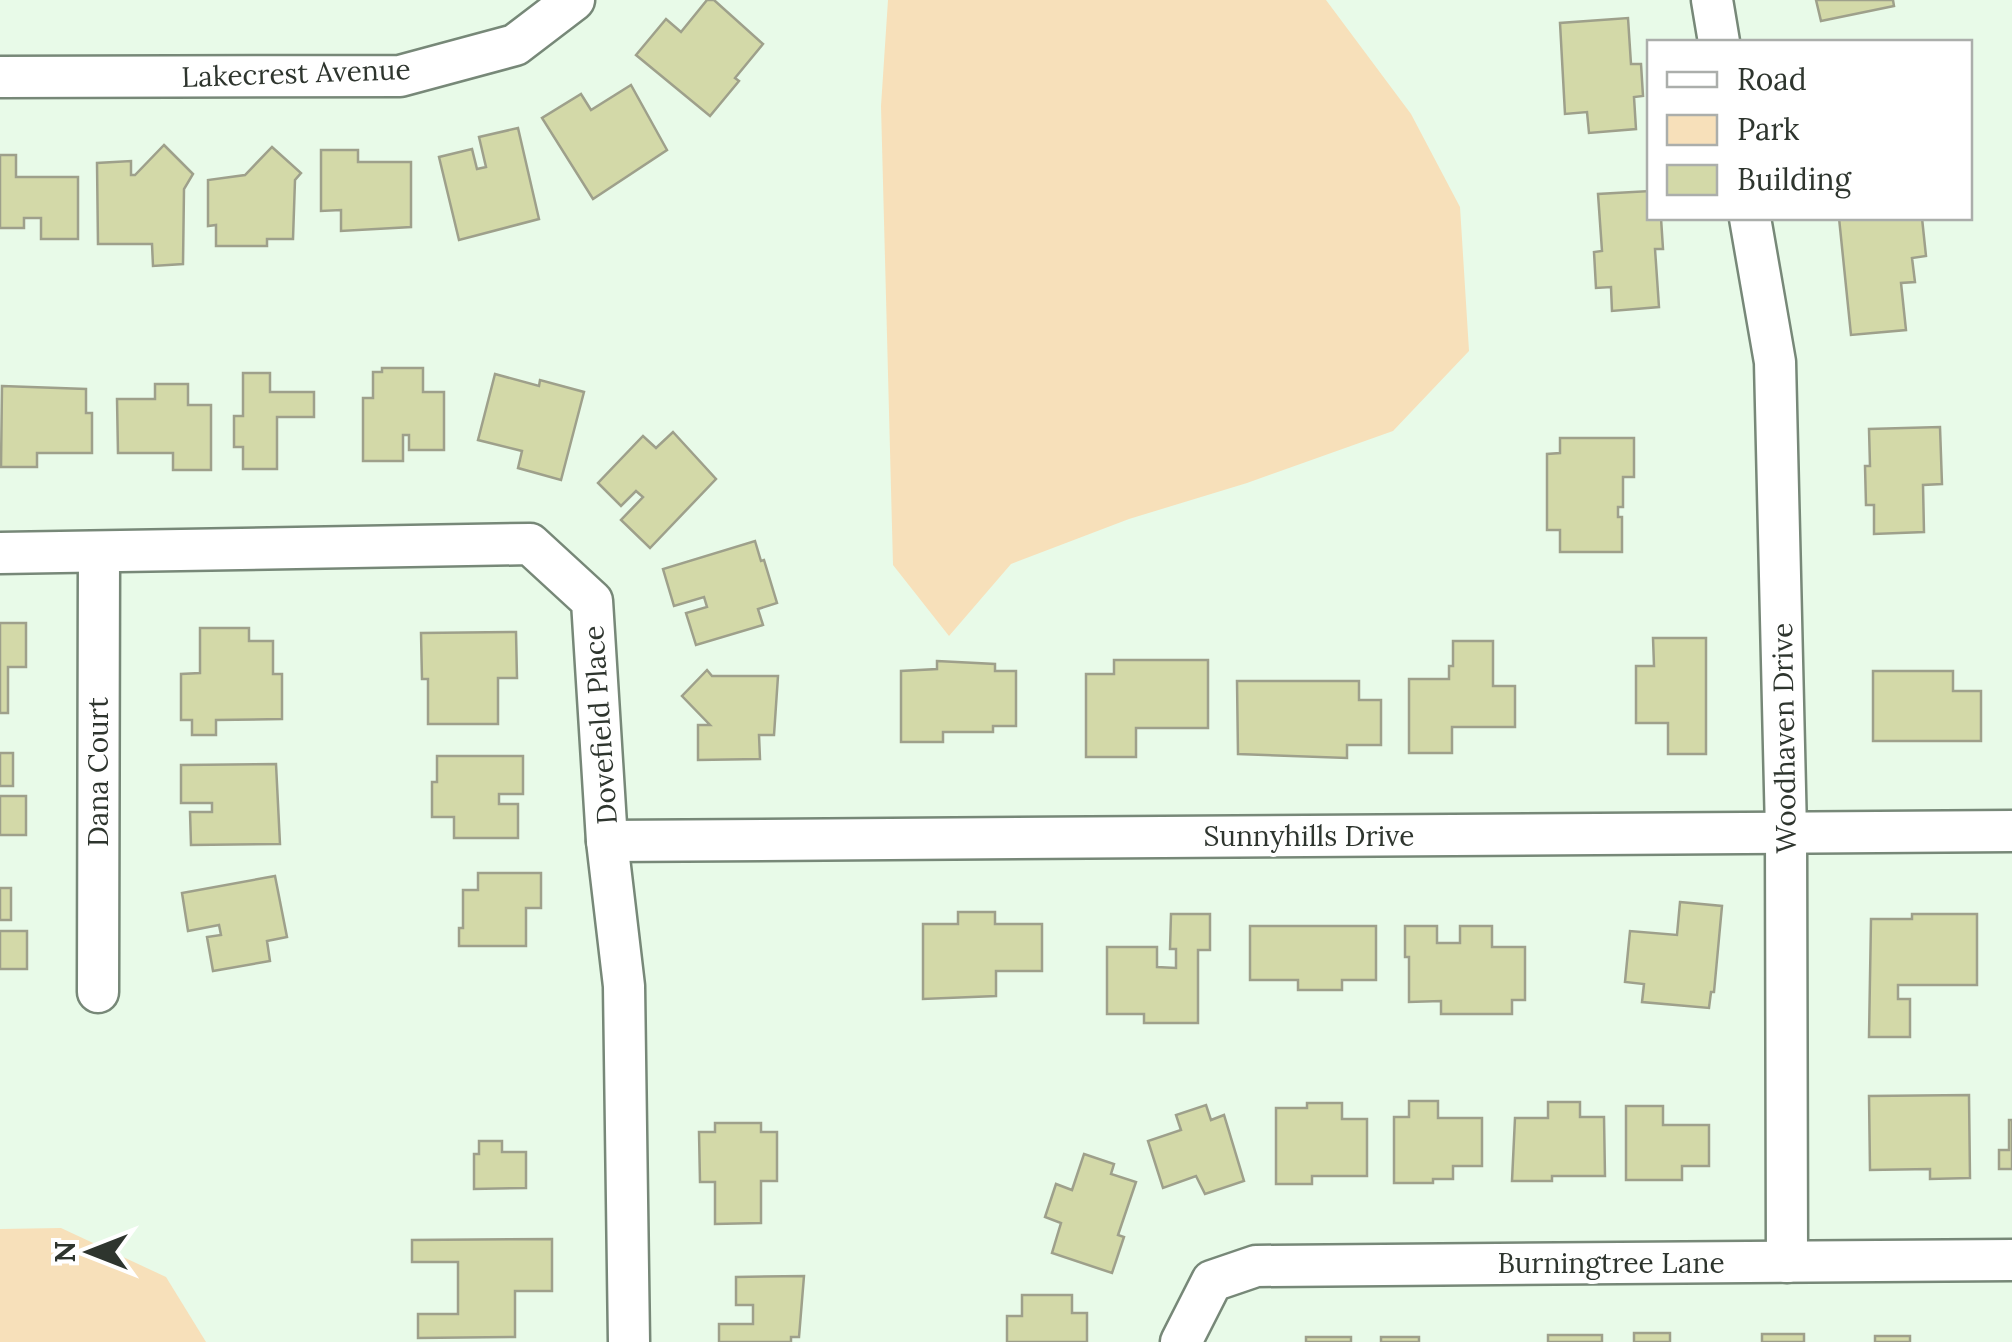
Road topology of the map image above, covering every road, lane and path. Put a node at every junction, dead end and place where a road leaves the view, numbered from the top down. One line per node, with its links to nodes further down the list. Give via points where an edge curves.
1 (574, 0): 4 (street, Lakecrest Avenue, via 516,45 400,76)
2 (1712, 0): 3 (street)
3 (1719, 40)
4 (0, 77)
5 (1750, 220): 9 (street, Woodhaven Drive, via 1775,362)
6 (99, 552): 7 (street, Dovefield Place); 10 (street, Dovefield Place, via 530,544 592,601); 11 (street, Dana Court)
7 (0, 553)
8 (2012, 831): 9 (street, Sunnyhills Drive)
9 (1786, 832): 10 (street, Sunnyhills Drive); 13 (street, Woodhaven Drive)
10 (607, 841): 14 (street, Dovefield Place, via 624,986)
11 (98, 992)
12 (2012, 1260): 13 (street, Burningtree Lane)
13 (1787, 1262): 15 (street, Burningtree Lane, via 1256,1266 1212,1281)
14 (629, 1342)
15 (1181, 1342)

